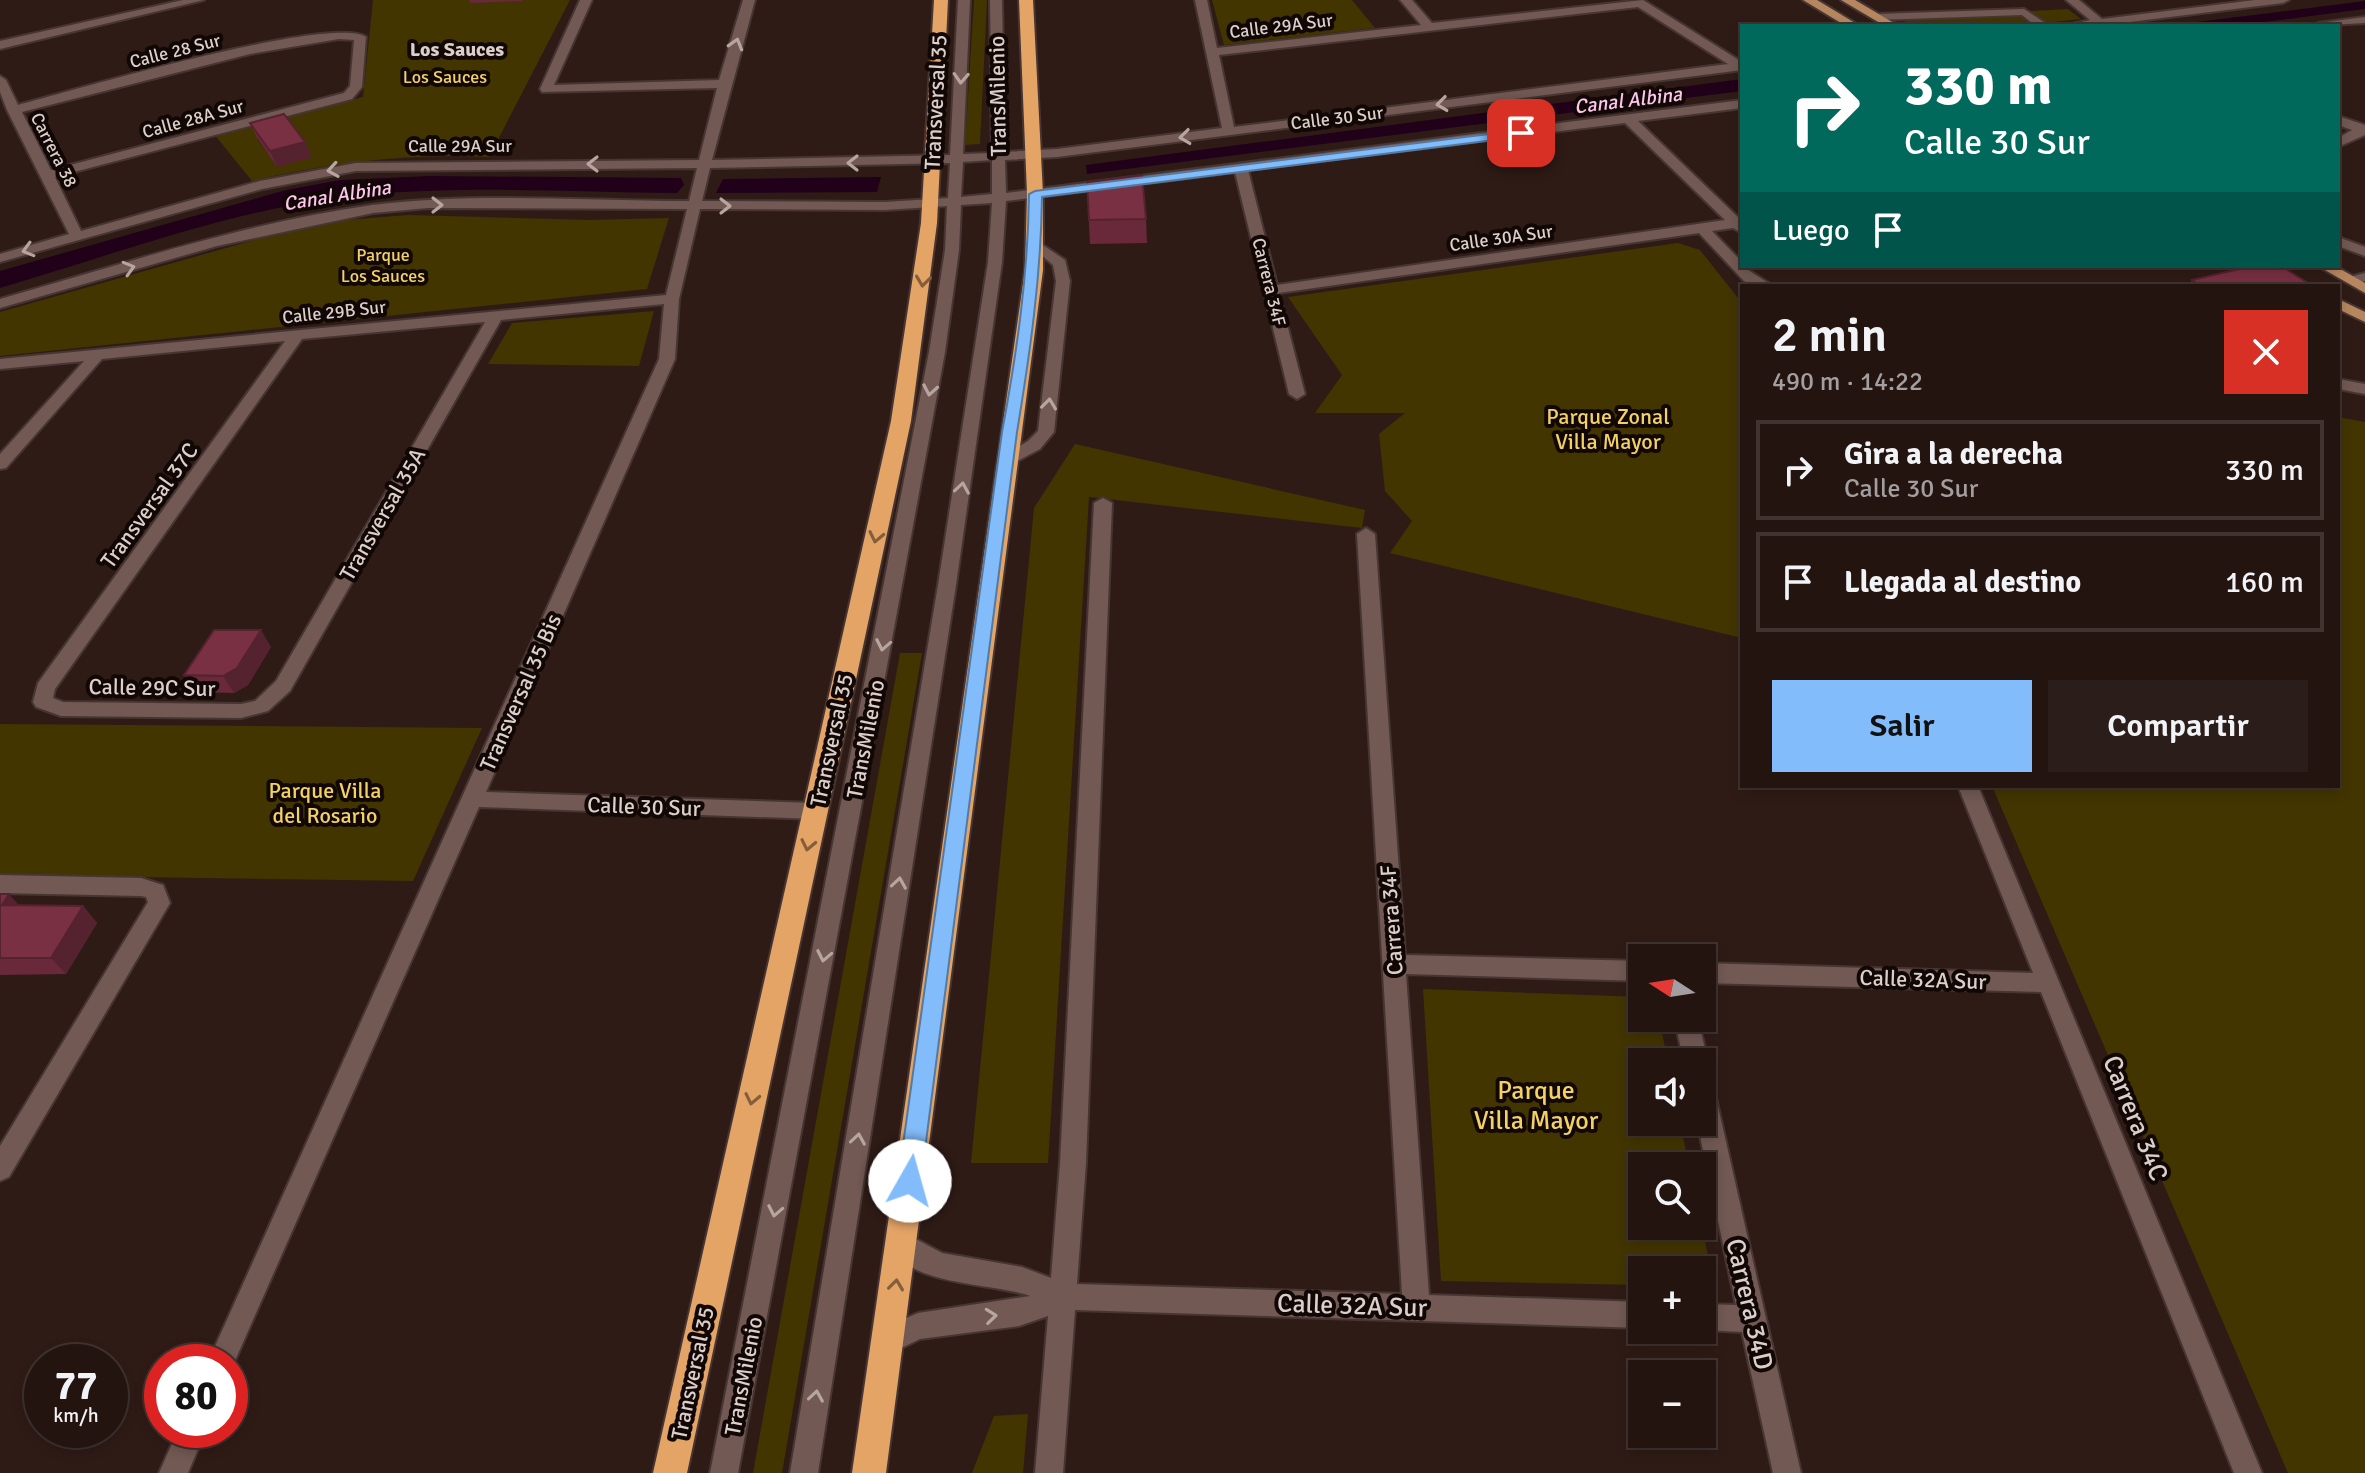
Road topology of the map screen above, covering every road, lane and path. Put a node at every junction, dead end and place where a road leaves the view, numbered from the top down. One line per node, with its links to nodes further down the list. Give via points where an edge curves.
1 (198, 0): 24 (street)
2 (586, 0): 28 (street, via 546,89)
3 (749, 0): 28 (street, Transversal 35 Bis, one-way to 3)
4 (941, 0): 40 (highway, Transversal 35)
5 (964, 0): 39 (street, TransMilenio, one-way to 39)
6 (996, 0): 38 (street, TransMilenio)
7 (1026, 0): 37 (highway)
8 (1201, 0): 25 (street)
9 (1406, 0): 23 (street)
10 (1809, 0): 18 (main road)
11 (1847, 0): 15 (main road)
12 (2072, 0): 17 (street)
13 (2283, 0): 17 (street)
14 (1637, 1): 23 (street, Calle 29A Sur); 26 (street)
15 (1877, 17): 19 (main road); 20 (street, via 2024,12)
16 (2363, 21): 22 (street)
17 (2099, 22): 21 (street)
18 (1851, 24)
19 (1889, 24)
20 (2041, 24)
21 (2084, 24)
22 (2336, 24)
23 (1429, 27): 25 (street, Calle 29A Sur)
24 (0, 45)
25 (1212, 52): 35 (street)
26 (1740, 66): 35 (street, Calle 30 Sur, one-way to 35)
27 (0, 80): 31 (street, Carrera 38)
28 (724, 84): 41 (street, Transversal 35 Bis)
29 (348, 96): 31 (street, Calle 28 Sur, via 356,87 360,37 347,33 245,52); 43 (street, Calle 28A Sur)
30 (1740, 104): 32 (street, Calle 30 Sur)
31 (13, 110): 43 (street, Carrera 38)
32 (1629, 119): 42 (street, Calle 30 Sur); 48 (street)
33 (2340, 121): 34 (street)
34 (2364, 130): 36 (street)
35 (1229, 132): 37 (street, Calle 30 Sur, one-way to 37)
36 (2340, 142)
37 (1034, 154): 38 (street, Calle 30 Sur); 44 (highway)
38 (997, 156): 39 (street, Calle 30 Sur); 45 (street, TransMilenio)
39 (957, 159): 40 (street, Calle 30 Sur); 47 (street, TransMilenio)
40 (931, 161): 41 (street, Calle 29A Sur, one-way to 41); 47 (highway, Transversal 35)
41 (704, 169): 46 (street, Transversal 35 Bis); 50 (street, Calle 29A Sur, one-way to 50, via 356,167 260,185)
42 (1241, 170): 44 (street, Calle 30 Sur); 62 (street, Carrera 34F)
43 (47, 175): 50 (street, Carrera 38)
44 (1035, 194): 45 (street, Calle 30 Sur); 52 (highway)
45 (999, 198): 47 (street, Calle 30 Sur); 102 (street, TransMilenio, one-way to 45, via 950,570 995,262)
46 (696, 200): 47 (street, one-way to 47); 63 (street, Transversal 35 Bis); 64 (street, one-way to 46, via 280,226 372,208)
47 (942, 202): 82 (highway, Transversal 35, one-way to 82, via 921,292 901,421); 101 (street, TransMilenio, one-way to 101, via 952,250 937,352)
48 (1739, 226): 49 (street, Calle 30A Sur)
49 (1702, 228): 55 (street); 62 (street, Calle 30A Sur)
50 (77, 236): 54 (street, Calle 29A Sur, one-way to 54)
51 (2340, 242): 53 (street)
52 (1034, 243): 74 (highway, via 1028,328); 74 (street, one-way to 52, via 1046,432 1063,281 1060,263)
53 (2365, 252)
54 (0, 258)
55 (1737, 261)
56 (1742, 268): 60 (street)
57 (2329, 268): 59 (main road)
58 (2365, 277): 59 (street)
59 (2349, 279): 61 (main road)
60 (1762, 284)
61 (2365, 289)
62 (1271, 290): 73 (street, Carrera 34F)
63 (672, 299): 66 (street, Calle 29B Sur); 81 (street, Transversal 35 Bis, via 667,359)
64 (0, 304)
65 (2340, 304): 67 (main road)
66 (496, 316): 68 (street, Calle 29B Sur); 79 (street, Transversal 35A, via 283,686)
67 (2365, 318)
68 (297, 335): 69 (street, Calle 29B Sur); 78 (street, Transversal 37C, via 45,688)
69 (97, 355): 70 (street, Calle 29B Sur); 75 (street)
70 (0, 364)
71 (2340, 384): 72 (street)
72 (2365, 389)
73 (1297, 394)
74 (1006, 462): 90 (highway)
75 (0, 464)
76 (1103, 503): 91 (street)
77 (1366, 534): 84 (street, Carrera 34F)
78 (43, 702): 79 (street, Calle 29C Sur, via 61,709 218,713)
79 (261, 706)
80 (1969, 788): 87 (street, Carrera 34C)
81 (473, 799): 82 (street, Calle 30 Sur); 97 (street, Transversal 35 Bis)
82 (815, 811): 100 (highway, Transversal 35, one-way to 100)
83 (0, 884): 89 (street, via 141,887 155,891 159,903)
84 (1394, 964): 85 (street); 92 (street, Carrera 34F)
85 (1628, 971)
86 (1716, 973): 87 (street, Calle 32A Sur)
87 (2049, 983): 106 (street, Carrera 34C)
88 (1712, 1136): 95 (street, Carrera 34D)
89 (0, 1169)
90 (901, 1243): 91 (street, via 935,1264 1023,1280); 96 (highway, one-way to 90)
91 (1063, 1297): 92 (street, Calle 32A Sur); 96 (street, one-way to 91, via 918,1326 1019,1313); 104 (street)
92 (1416, 1307): 93 (street, Calle 32A Sur)
93 (1628, 1315)
94 (1716, 1318): 95 (street)
95 (1753, 1319): 105 (street, Carrera 34D)
96 (889, 1340): 103 (highway)
97 (230, 1344)
98 (184, 1448): 99 (street)
99 (173, 1473)
100 (670, 1473)
101 (724, 1473)
102 (804, 1473)
103 (869, 1473)
104 (1049, 1473)
105 (1787, 1473)
106 (2248, 1473)

